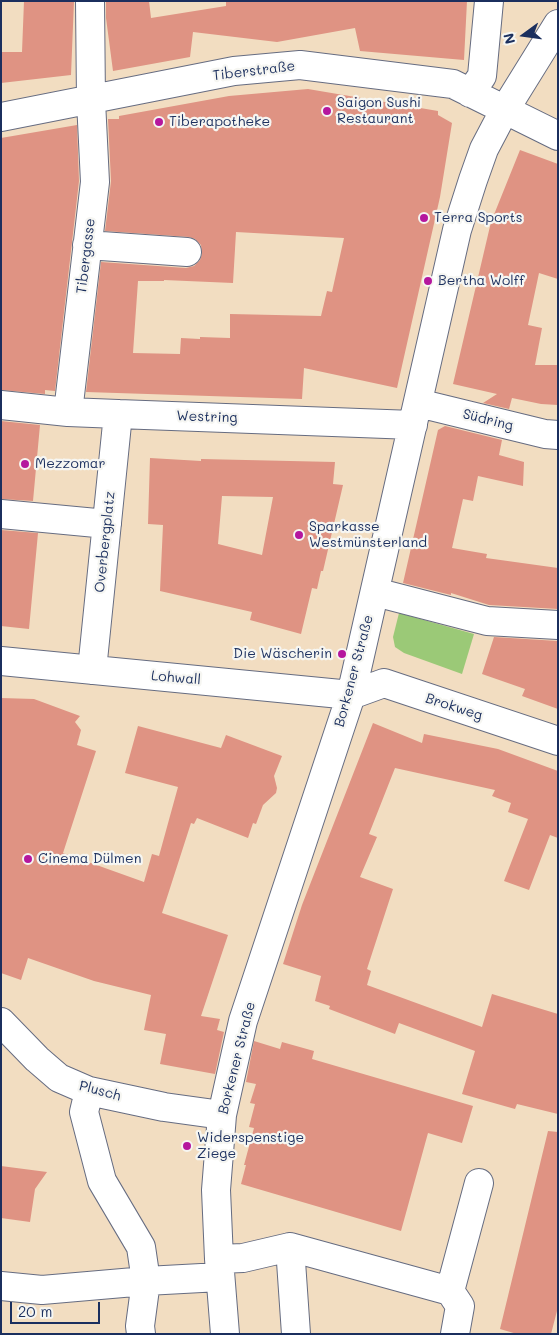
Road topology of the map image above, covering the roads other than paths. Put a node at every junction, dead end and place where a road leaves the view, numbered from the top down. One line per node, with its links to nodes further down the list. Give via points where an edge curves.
1 (90, 1): 5 (street, Tibergasse)
2 (489, 1): 4 (street, via 482,76)
3 (558, 24): 6 (street, Borkener Straße)
4 (470, 93): 5 (street, Tiberstraße, via 453,84 300,65 234,72); 6 (street, Tiberstraße)
5 (91, 101): 7 (street, Tiberstraße); 9 (street, Tibergasse, via 95,182)
6 (504, 111): 8 (street, Tiberstraße); 14 (street, Borkener Straße, via 484,149 457,230)
7 (1, 118)
8 (558, 136)
9 (87, 245): 10 (street); 12 (street, Tibergasse)
10 (187, 252)
11 (1, 405): 12 (street, Westring)
12 (68, 412): 13 (street, Westring)
13 (118, 414): 14 (street, Westring); 17 (street, Overbergplatz)
14 (416, 414): 15 (street, Südring); 18 (street, Borkener Straße)
15 (558, 434)
16 (1, 514): 17 (street)
17 (107, 524): 21 (street, Overbergplatz)
18 (375, 592): 19 (street, via 487,621); 22 (street, Borkener Straße)
19 (558, 625)
20 (1, 661): 21 (street, Lohwall)
21 (92, 670): 22 (street, Lohwall)
22 (351, 694): 23 (street, Brokweg, via 384,683); 26 (street, Borkener Straße, via 243,1021)
23 (558, 741)
24 (1, 1022): 25 (street, Plusch, via 59,1078)
25 (89, 1091): 26 (street, Plusch); 30 (street, via 84,1112 102,1181 141,1247)
26 (222, 1115): 29 (street, Borkener Straße, via 216,1190)
27 (479, 1183): 32 (street)
28 (290, 1247): 29 (street, via 243,1258); 32 (street); 35 (street)
29 (220, 1268): 30 (street); 34 (street, Borkener Straße)
30 (146, 1281): 31 (street, via 42,1290); 33 (street)
31 (1, 1286)
32 (450, 1291): 36 (street, via 460,1306)
33 (141, 1334)
34 (225, 1334)
35 (296, 1334)
36 (455, 1334)

